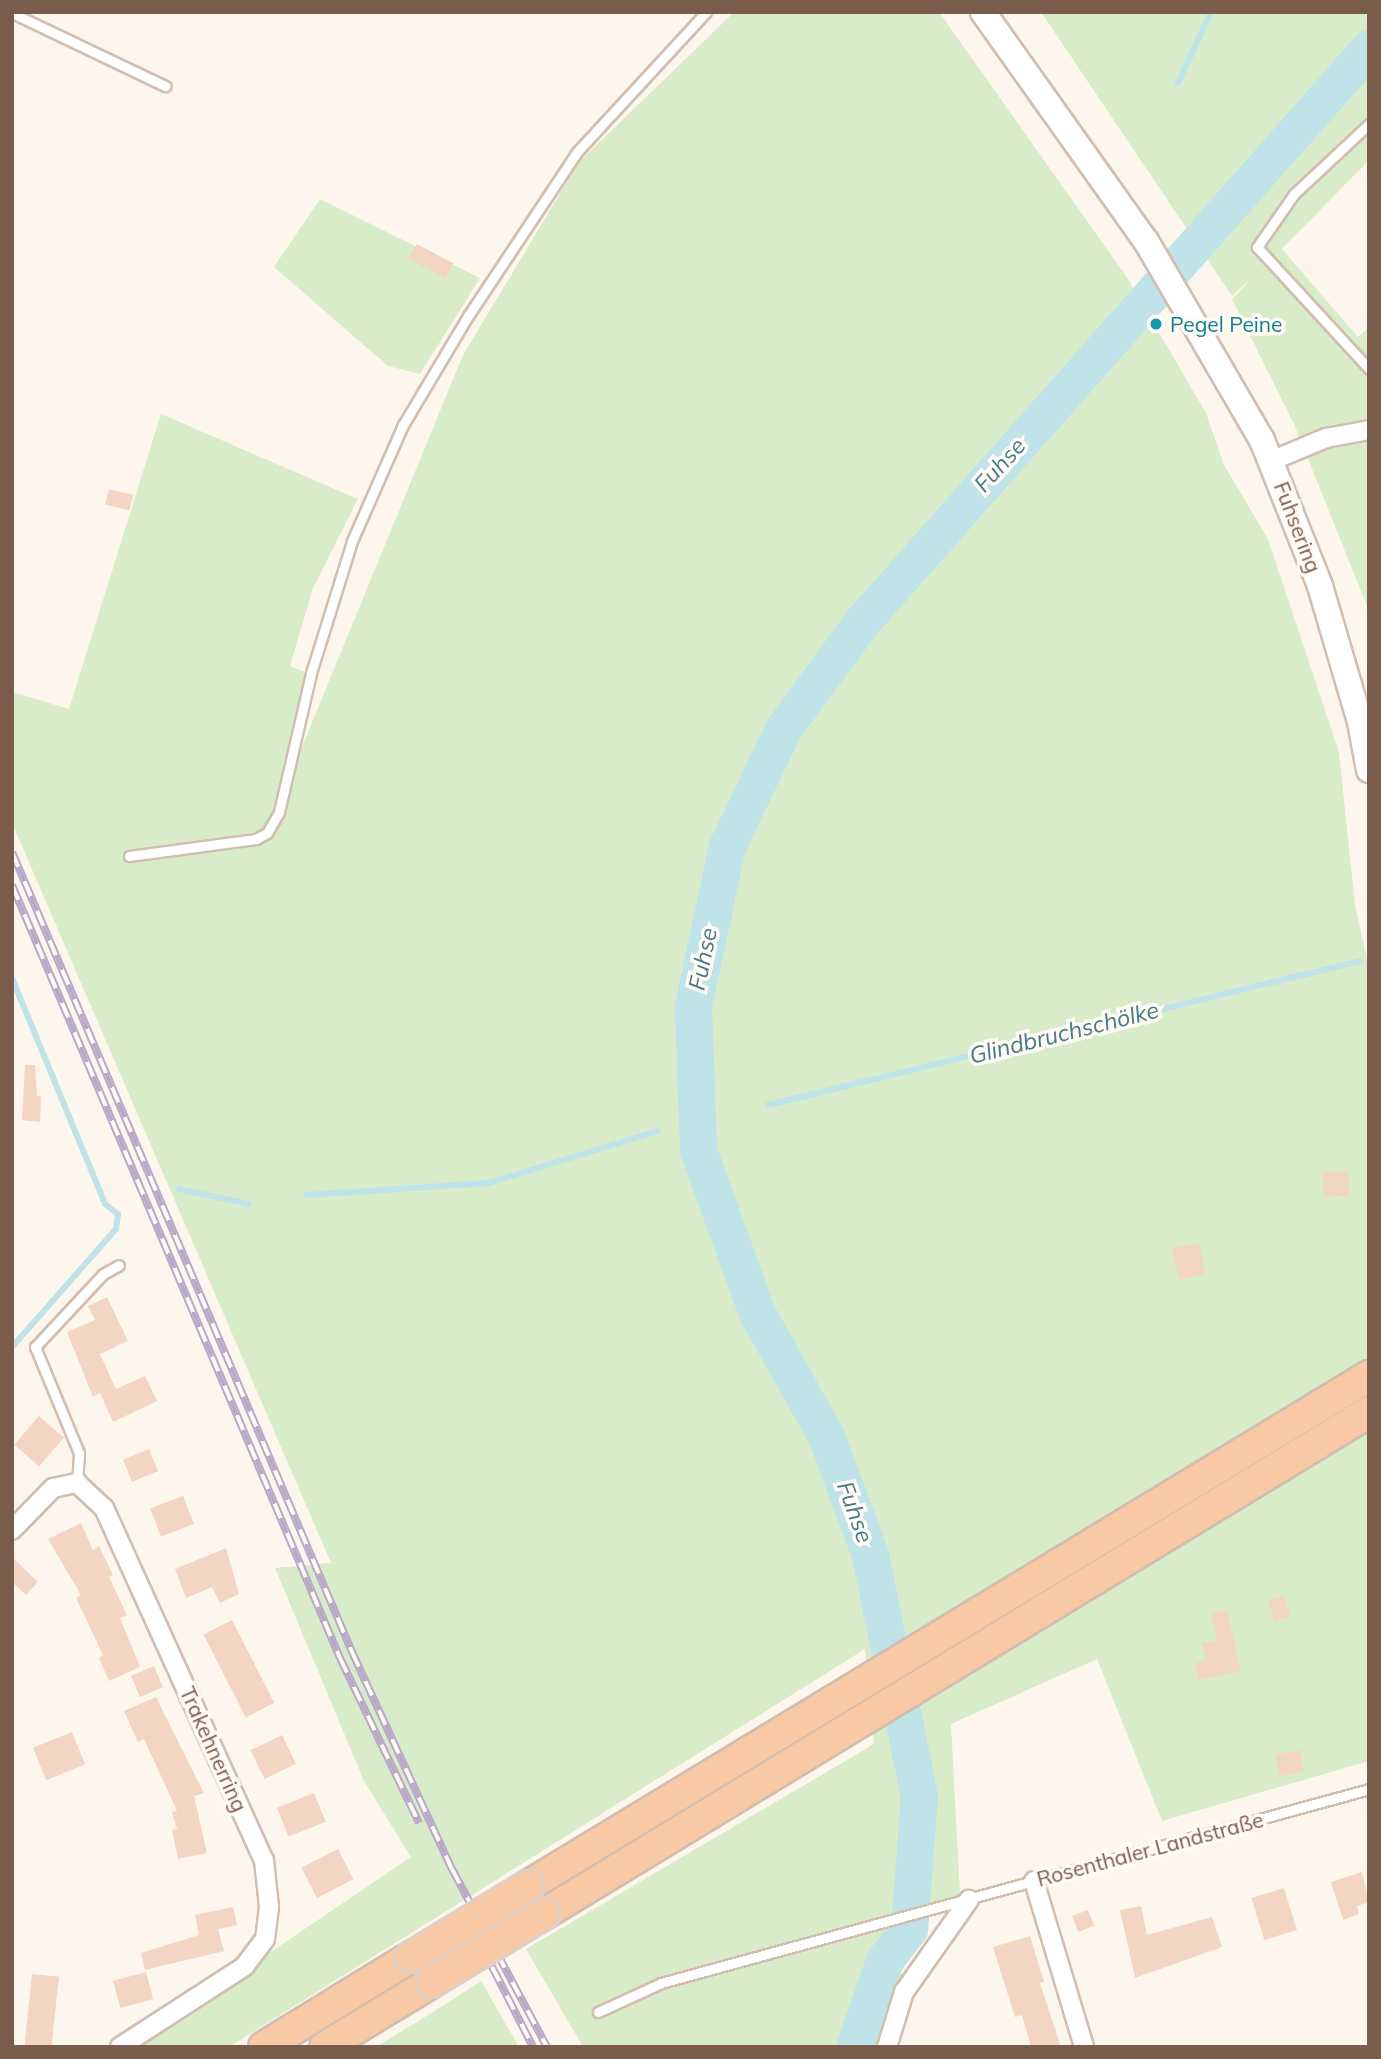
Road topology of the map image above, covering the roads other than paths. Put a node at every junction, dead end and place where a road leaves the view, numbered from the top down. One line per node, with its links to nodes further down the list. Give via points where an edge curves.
1 (706, 12): 10 (lane, via 577,152 468,316 403,425 352,541 311,673 278,812 267,833 256,839)
2 (983, 12): 8 (main road, Fuhsering, via 1184,300)
3 (12, 13): 4 (lane)
4 (165, 86)
5 (1369, 124): 6 (lane, via 1294,194 1257,247)
6 (1369, 369)
7 (1369, 430): 8 (street, via 1326,438)
8 (1271, 461): 9 (main road, Fuhsering, via 1320,586 1360,722)
9 (1369, 770)
10 (129, 856)
11 (119, 1265): 14 (lane, via 103,1274 35,1347 79,1453)
12 (1363, 1379): 21 (highway, bridge)
13 (1365, 1414): 22 (highway, bridge)
14 (77, 1483): 15 (street, via 53,1488); 20 (street, Trakehnerring, via 104,1508 253,1834 264,1860 269,1907 265,1939 245,1966)
15 (12, 1530)
16 (1369, 1789): 17 (lane, Rosenthaler Landstraße)
17 (1034, 1881): 18 (lane, Rosenthaler Landstraße); 24 (street)
18 (969, 1900): 19 (lane, Rosenthaler Landstraße, via 661,1983); 23 (street, via 904,1993)
19 (598, 2012)
20 (120, 2047)
21 (264, 2047)
22 (325, 2047)
23 (887, 2047)
24 (1084, 2047)

